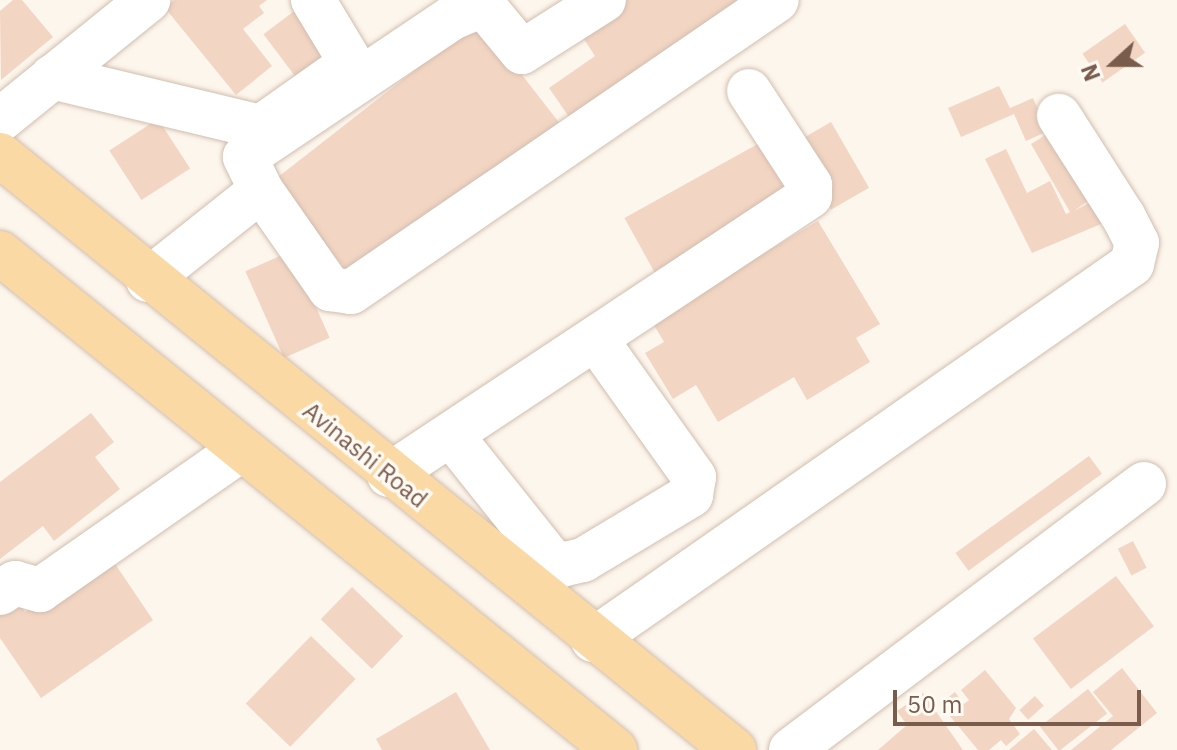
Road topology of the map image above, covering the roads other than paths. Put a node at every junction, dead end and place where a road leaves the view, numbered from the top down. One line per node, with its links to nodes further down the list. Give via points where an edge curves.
1 (148, 0): 5 (street)
2 (313, 0): 5 (street, via 348,58 343,69 261,127)
3 (604, 0): 10 (street, via 522,52 483,5 452,18 245,157)
4 (777, 0): 10 (street, via 351,292 330,289)
5 (52, 77): 8 (street)
6 (749, 91): 13 (street, via 810,185 810,196)
7 (1059, 116): 19 (street, via 1137,243 1132,264)
8 (0, 120)
9 (0, 155): 12 (main road, Avinashi Road)
10 (261, 190): 12 (street)
11 (0, 253): 15 (main road)
12 (148, 280): 16 (main road, Avinashi Road)
13 (597, 341): 14 (street); 14 (street, via 694,477 691,495 583,560 561,565 550,559)
14 (451, 435): 16 (street)
15 (242, 449): 18 (street, via 40,590 15,583); 20 (main road)
16 (389, 475): 19 (main road, Avinashi Road)
17 (1144, 484): 22 (street)
18 (0, 593)
19 (593, 640): 21 (main road, Avinashi Road)
20 (615, 750)
21 (734, 750)
22 (791, 750)

